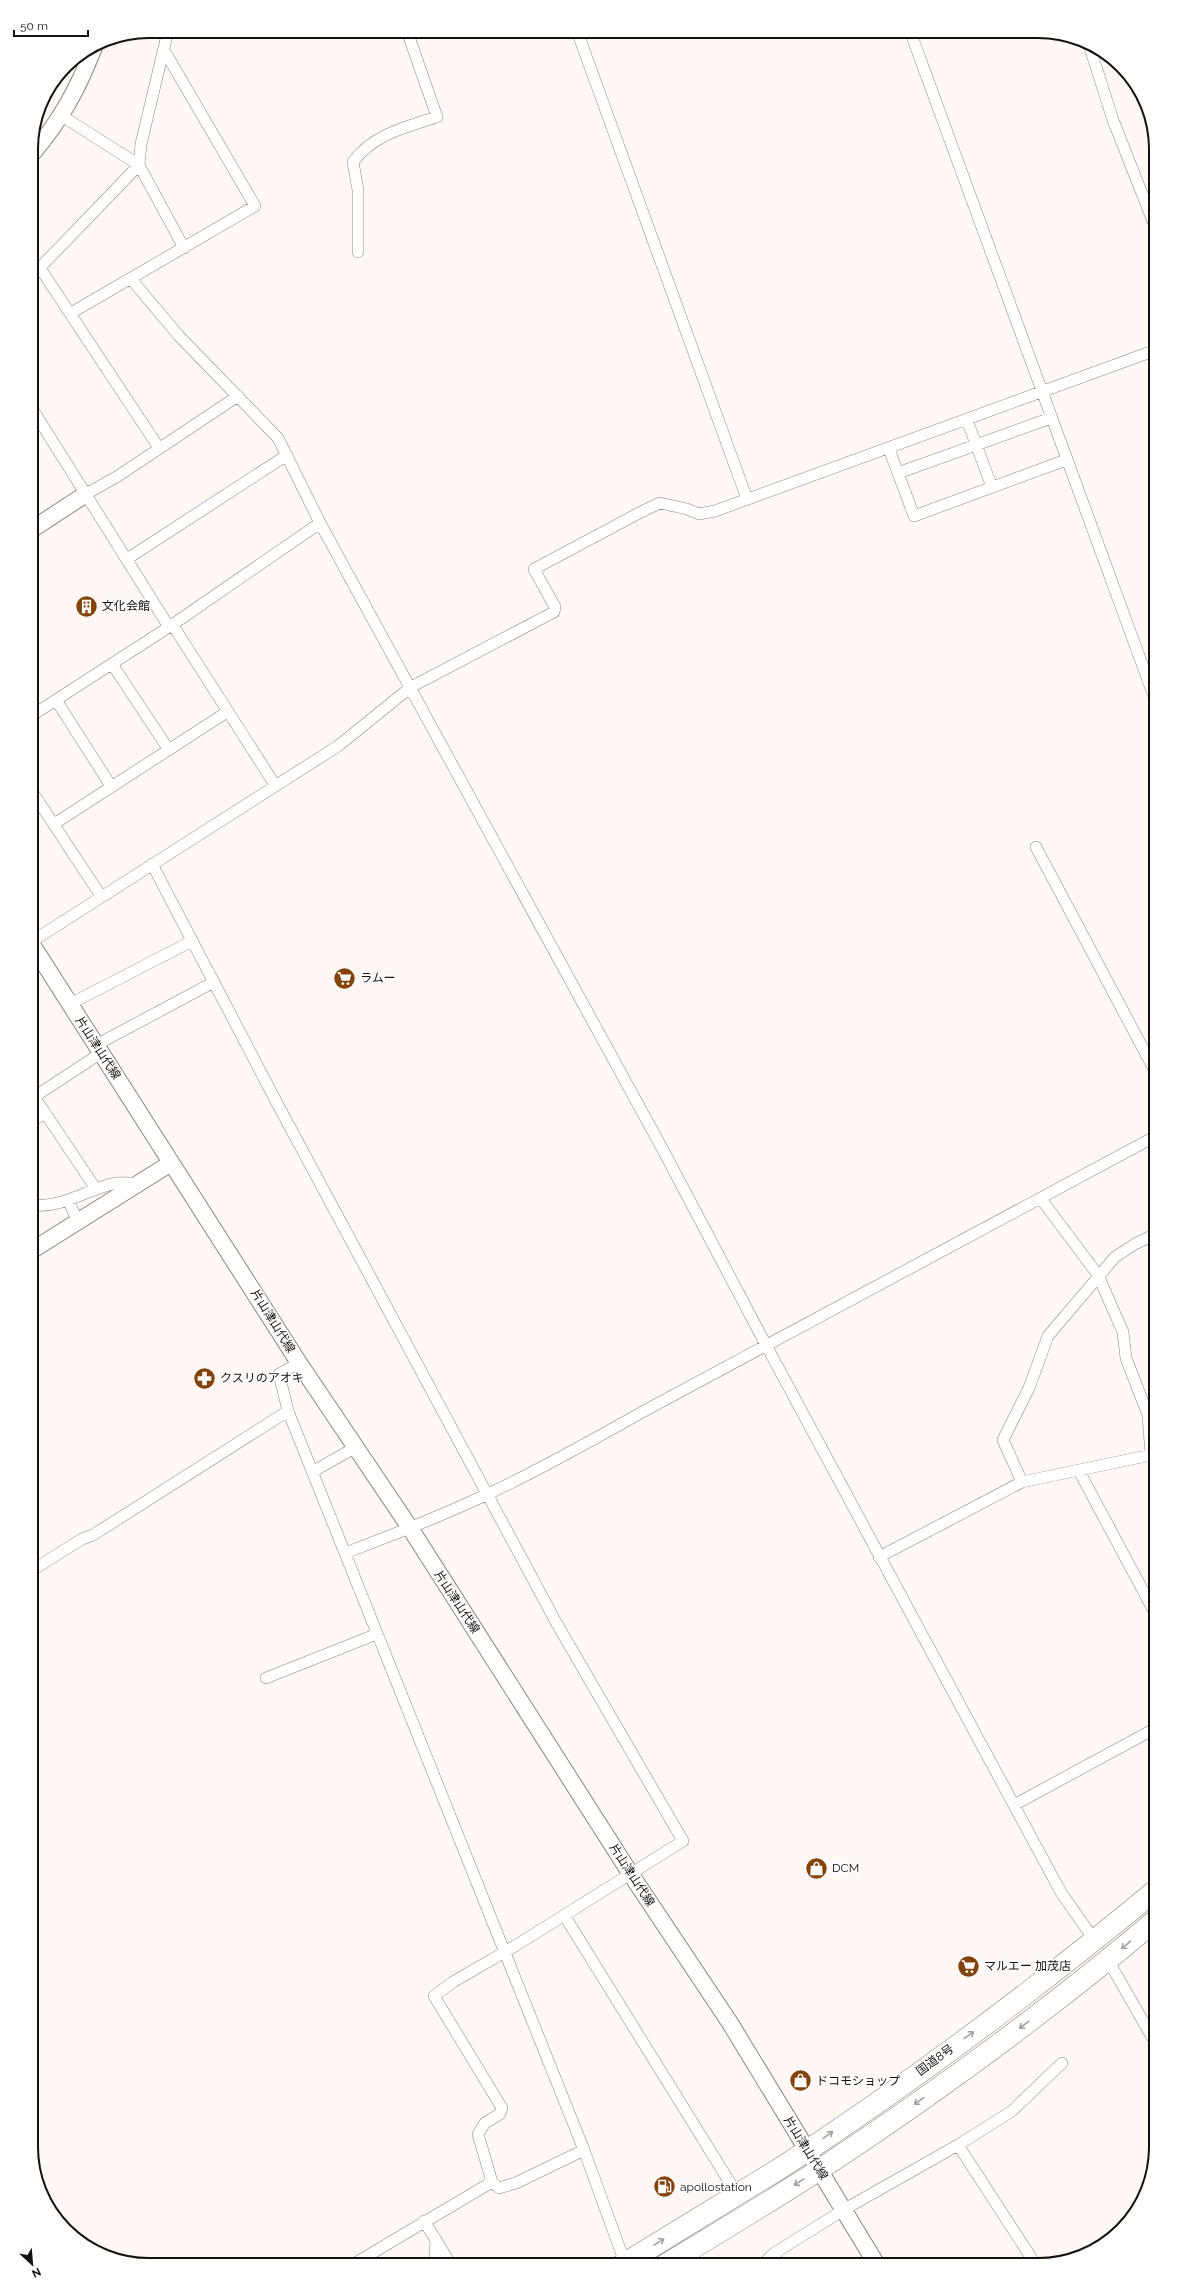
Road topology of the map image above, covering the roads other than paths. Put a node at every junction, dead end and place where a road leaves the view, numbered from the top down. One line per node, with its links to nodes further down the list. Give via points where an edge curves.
1 (167, 38): 5 (street)
2 (409, 38): 13 (street, via 437,117 376,139 353,162 358,190)
3 (580, 38): 31 (street)
4 (913, 38): 18 (street)
5 (164, 50): 10 (street); 12 (street, via 255,206)
6 (91, 55): 8 (main road)
7 (1096, 55): 11 (street, via 1113,120)
8 (62, 116): 9 (main road); 10 (street)
9 (38, 146)
10 (138, 165): 12 (street); 14 (street)
11 (1149, 211)
12 (184, 248): 15 (street)
13 (358, 252)
14 (40, 268): 16 (street)
15 (131, 279): 16 (street); 19 (street, via 179,336)
16 (71, 313): 24 (street)
17 (1149, 353): 18 (street)
18 (1041, 392): 20 (street); 21 (street)
19 (238, 396): 24 (street); 26 (street, via 278,438)
20 (1051, 418): 23 (street); 27 (street)
21 (967, 420): 23 (street); 25 (street)
22 (38, 428): 30 (street)
23 (977, 444): 28 (street); 29 (street)
24 (158, 448): 30 (street)
25 (889, 449): 28 (street); 31 (street)
26 (288, 455): 32 (street); 34 (street)
27 (1066, 460): 29 (street); 37 (street)
28 (898, 473): 29 (street, via 914,516)
29 (992, 487)
30 (86, 494): 33 (main road); 34 (street)
31 (747, 499): 38 (street, via 699,514 660,503 534,569 555,607 554,612)
32 (320, 522): 35 (street); 38 (street)
33 (38, 525)
34 (127, 559): 35 (street)
35 (170, 626): 36 (street); 41 (street)
36 (112, 664): 39 (street); 42 (street)
37 (1149, 683)
38 (411, 687): 43 (street, via 338,746); 72 (street, via 664,1150)
39 (56, 700): 40 (street); 44 (street)
40 (38, 712)
41 (227, 712): 42 (street); 43 (street)
42 (169, 750): 44 (street)
43 (275, 785): 48 (street)
44 (111, 786): 46 (street)
45 (38, 800): 46 (street)
46 (54, 824): 49 (street)
47 (1036, 847): 56 (street)
48 (152, 864): 49 (street); 51 (street)
49 (101, 896): 50 (street)
50 (38, 938)
51 (192, 941): 53 (street); 54 (street)
52 (38, 954): 54 (main road, 片山津山代線)
53 (214, 982): 55 (street); 81 (street)
54 (70, 1004): 55 (main road, 片山津山代線)
55 (99, 1049): 57 (street); 62 (main road, 片山津山代線)
56 (1149, 1060)
57 (38, 1091)
58 (38, 1102): 59 (street)
59 (45, 1113): 60 (street); 64 (street)
60 (38, 1118)
61 (1149, 1140): 65 (street)
62 (171, 1163): 63 (main road); 73 (main road, 片山津山代線)
63 (138, 1184): 64 (street, via 117,1183); 68 (main road)
64 (96, 1189): 66 (street)
65 (1041, 1199): 71 (street); 72 (street)
66 (68, 1200): 67 (street); 68 (street)
67 (38, 1206)
68 (78, 1222): 70 (main road)
69 (1149, 1238): 71 (street, via 1123,1251)
70 (38, 1247)
71 (1098, 1275): 74 (street, via 1123,1332 1126,1358); 80 (street, via 1048,1336 1029,1388 1003,1440)
72 (766, 1345): 81 (street, via 565,1455); 84 (street)
73 (299, 1362): 75 (street, via 279,1374); 76 (main road, 片山津山代線)
74 (1149, 1408)
75 (288, 1411): 79 (street); 85 (street, via 93,1535)
76 (356, 1447): 79 (street); 82 (main road, 片山津山代線)
77 (1149, 1459): 78 (street)
78 (1079, 1471): 80 (street); 86 (street)
79 (312, 1472): 83 (street)
80 (1022, 1482): 84 (street)
81 (488, 1494): 82 (street); 91 (street, via 557,1624 683,1841)
82 (410, 1528): 83 (street); 91 (main road, 片山津山代線)
83 (345, 1553): 87 (street)
84 (879, 1557): 90 (street)
85 (38, 1567)
86 (1149, 1602)
87 (377, 1634): 88 (street); 96 (street)
88 (266, 1678)
89 (1149, 1732): 90 (street)
90 (1014, 1805): 95 (street, via 1062,1894)
91 (630, 1873): 93 (street); 102 (main road, 片山津山代線, via 730,2023)
92 (1149, 1896): 95 (highway, 国道8号)
93 (564, 1915): 96 (street); 105 (street)
94 (1149, 1926): 97 (highway, 国道8号, one-way to 97)
95 (1094, 1940): 102 (highway, 国道8号, one-way to 95, via 922,2070)
96 (504, 1952): 101 (street); 104 (street, via 434,1996 502,2108 500,2114 485,2123 478,2134)
97 (1108, 1960): 98 (street); 103 (highway, 国道8号, one-way to 103, via 971,2064)
98 (1149, 2032)
99 (1062, 2063): 100 (street, via 1012,2111)
100 (958, 2145): 106 (street); 119 (street)
101 (584, 2150): 104 (street, via 516,2184 499,2188); 113 (street)
102 (806, 2150): 103 (main road, 片山津山代線); 105 (highway, 国道8号)
103 (819, 2170): 106 (main road, 片山津山代線); 115 (highway, 国道8号, one-way to 115)
104 (492, 2182): 107 (street)
105 (737, 2194): 114 (highway, 国道8号, one-way to 105)
106 (845, 2209): 109 (street); 118 (main road, 片山津山代線)
107 (424, 2222): 108 (street); 110 (street)
108 (436, 2240): 111 (street); 112 (street)
109 (773, 2254): 116 (street); 117 (street)
110 (364, 2258)
111 (434, 2258)
112 (447, 2258)
113 (622, 2258)
114 (634, 2258)
115 (675, 2258)
116 (769, 2258)
117 (776, 2258)
118 (873, 2258)
119 (1031, 2258)

